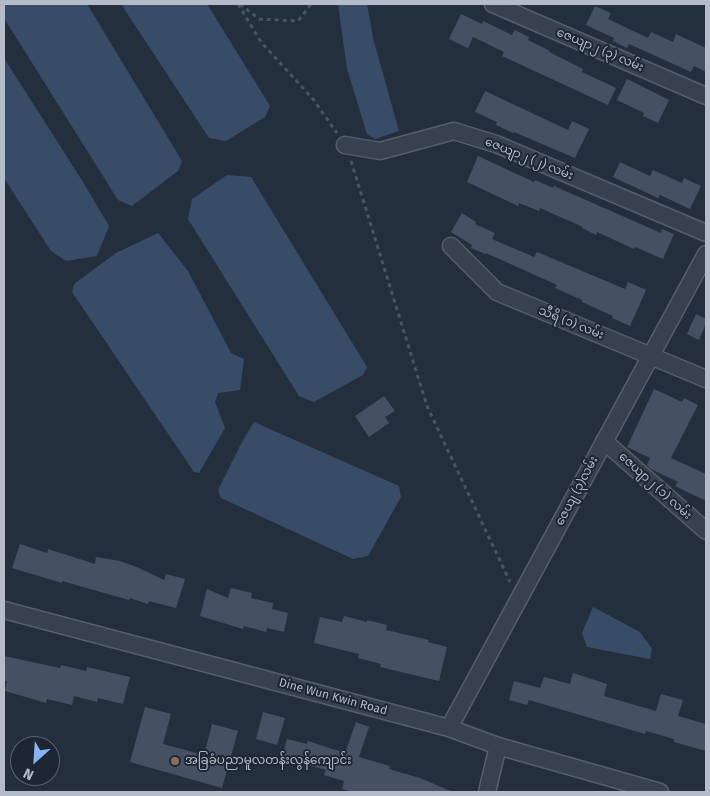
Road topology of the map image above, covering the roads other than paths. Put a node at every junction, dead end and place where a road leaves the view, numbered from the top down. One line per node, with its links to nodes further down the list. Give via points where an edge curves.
1 (493, 4): 2 (street, ဇေယျာ၂ (၃) လမ်း)
2 (706, 96)
3 (346, 145): 4 (street, ဇေယျာ၂ (၂) လမ်း, via 380,151 454,131 496,144)
4 (706, 232)
5 (451, 246): 7 (street, သီရိ (၁) လမ်း, via 497,292)
6 (706, 254): 7 (street, ဇေယျ (၃)လမ်း)
7 (651, 356): 8 (street, သီရိ (၁) လမ်း); 9 (street, ဇေယျ (၃)လမ်း)
8 (706, 379)
9 (604, 441): 10 (street, ဇေယျာ၂ (၁) လမ်း); 12 (street, ဇေယျ (၃)လမ်း)
10 (706, 531)
11 (4, 610): 12 (street, Dine Wun Kwin Road)
12 (449, 728): 13 (street, Dine Wun Kwin Road)
13 (498, 746): 14 (street); 15 (street, Dine Wun Kwin Road)
14 (487, 792)
15 (660, 792)

